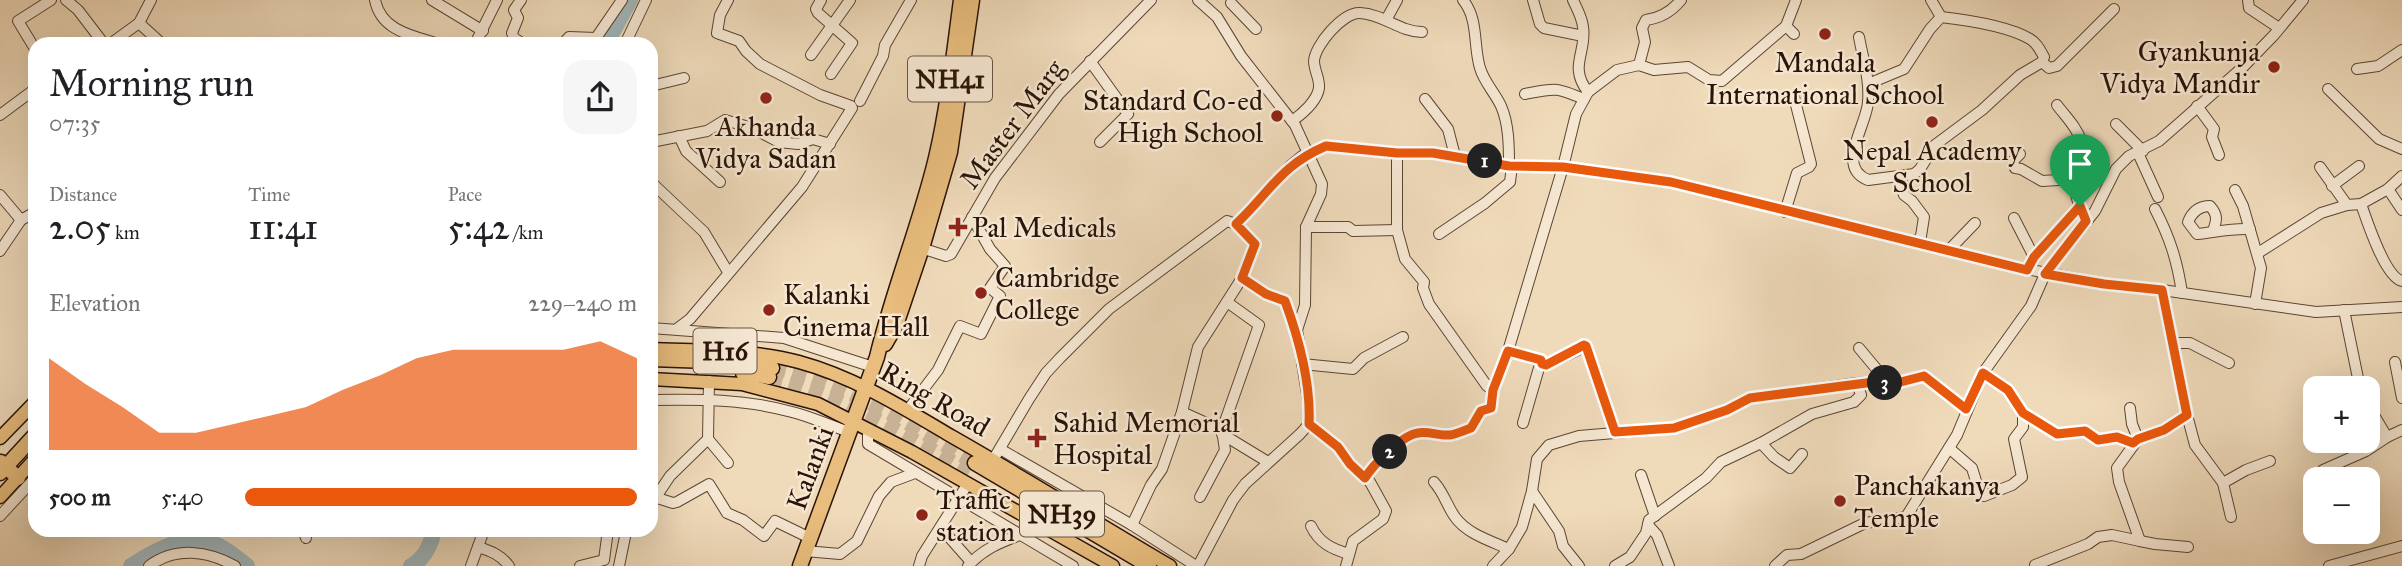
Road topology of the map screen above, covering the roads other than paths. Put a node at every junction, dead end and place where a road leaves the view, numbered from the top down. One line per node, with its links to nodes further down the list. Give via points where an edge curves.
1 (51, 0): 39 (street, via 18,21)
2 (66, 0): 40 (street)
3 (151, 0): 32 (street)
4 (375, 0): 43 (street, via 381,17)
5 (432, 0): 36 (street)
6 (497, 0): 36 (street)
7 (521, 0): 45 (street, via 514,10 518,18)
8 (622, 0): 46 (street)
9 (646, 0): 47 (street)
10 (728, 0): 74 (street, via 717,33 739,41 760,64 851,106)
11 (821, 0): 33 (street, via 816,9)
12 (850, 0): 33 (street)
13 (911, 0): 65 (street)
14 (961, 0): 115 (highway, NH41, via 936,157)
15 (972, 0): 115 (highway, NH41, via 950,152)
16 (1151, 0): 51 (street, Master Marg)
17 (1198, 0): 30 (street)
18 (1397, 0): 31 (street)
19 (1463, 0): 82 (street, via 1474,23 1479,66 1503,109)
20 (1533, 0): 38 (street, via 1544,29)
21 (1573, 0): 38 (street)
22 (1681, 0): 53 (street, via 1675,9 1646,20)
23 (1796, 0): 53 (street, via 1790,30 1722,81 1709,80 1688,67 1654,70)
24 (1931, 0): 29 (street)
25 (2248, 0): 34 (street, via 2249,8)
26 (2302, 0): 34 (street)
27 (1233, 1): 30 (street); 35 (street)
28 (2115, 9): 52 (street, via 2057,66 2049,68)
29 (1941, 17): 52 (street, via 2029,38 2044,57); 57 (street, via 1904,69)
30 (1217, 18): 69 (street)
31 (1386, 20): 37 (street); 69 (street, via 1356,13 1339,22 1316,52 1318,92)
32 (139, 23): 41 (street); 42 (street)
33 (832, 26): 50 (street); 55 (street, via 852,44)
34 (2279, 28): 67 (street)
35 (1256, 29)
36 (483, 31): 44 (street)
37 (1422, 32)
38 (1583, 36): 62 (street, via 1577,64)
39 (28, 37)
40 (102, 37)
41 (119, 37)
42 (154, 37)
43 (417, 37)
44 (479, 37)
45 (514, 37)
46 (599, 37)
47 (628, 37)
48 (1859, 37): 57 (street)
49 (2402, 50): 54 (street, via 2378,66)
50 (811, 55)
51 (1090, 61): 73 (street, via 1128,114); 103 (street, Master Marg, via 995,178)
52 (2042, 62): 86 (street, via 1935,145 1914,174)
53 (1639, 65): 62 (street, via 1617,70)
54 (2357, 69)
55 (831, 74)
56 (684, 78): 58 (street)
57 (1868, 83): 86 (street, via 1867,114 1852,155 1855,169 1868,180)
58 (658, 84)
59 (2328, 89): 75 (street, via 2379,139)
60 (28, 94): 68 (street)
61 (1525, 94): 62 (street, via 1550,88)
62 (1586, 95): 84 (street, via 1576,114)
63 (1794, 97): 101 (street, via 1811,164 1797,173)
64 (1424, 99): 81 (street, via 1448,129)
65 (860, 101)
66 (2057, 105): 88 (street, via 2081,140)
67 (2197, 106): 76 (street); 80 (street, via 2214,130)
68 (0, 115)
69 (1292, 121): 77 (street)
70 (2116, 124): 76 (street)
71 (679, 136): 72 (street); 74 (street, via 707,131 725,120 779,142 798,144 813,139); 89 (street, via 686,150)
72 (658, 140)
73 (1100, 142)
74 (830, 144): 121 (street, via 802,187)
75 (2402, 149)
76 (2141, 152): 95 (street); 106 (street, via 2116,169)
77 (1308, 153): 78 (street, via 1326,146); 108 (street, via 1279,176); 109 (street, via 1322,184)
78 (1397, 153): 81 (street); 111 (street)
79 (2020, 154): 88 (street, via 2013,161 2015,169 2039,181)
80 (2219, 155)
81 (1455, 156): 82 (street)
82 (1510, 166): 84 (street); 113 (street, via 1510,182)
83 (2359, 166): 90 (street)
84 (1563, 167): 101 (street, via 1671,182); 138 (street)
85 (2320, 167): 90 (street)
86 (1898, 176): 114 (street, via 1904,195 1924,217)
87 (2402, 176): 92 (street)
88 (2075, 179): 98 (street)
89 (720, 183)
90 (2332, 186): 97 (street)
91 (658, 189): 121 (street, via 704,232)
92 (2388, 189): 96 (street); 100 (street)
93 (2235, 190): 110 (street)
94 (0, 195): 105 (street)
95 (2158, 197)
96 (2361, 204): 97 (street); 124 (street, via 2380,253 2393,277)
97 (2347, 205): 118 (street, via 2321,213)
98 (2080, 206): 106 (street); 119 (street)
99 (2155, 209): 126 (street, via 2169,235)
100 (2402, 210)
101 (1785, 212): 114 (street)
102 (28, 216): 105 (street)
103 (972, 216): 115 (street, Master Marg, via 949,256); 160 (street, via 990,250 1005,266 990,288 1000,296 981,334 960,326 938,370)
104 (2014, 218): 119 (street)
105 (21, 220): 117 (street)
106 (2086, 221): 122 (street)
107 (1975, 223): 116 (street)
108 (1236, 224): 123 (street, via 1255,244); 179 (street, via 1227,221 1110,309 1046,373)
109 (1306, 227): 111 (street); 133 (street, via 1305,305)
110 (2250, 229): 112 (street); 118 (street)
111 (1397, 230): 153 (street, via 1405,259 1424,282 1429,304)
112 (2213, 231)
113 (1439, 234)
114 (1916, 242): 116 (street)
115 (916, 247): 140 (highway, NH41, via 885,323)
116 (1950, 250): 120 (street)
117 (0, 251)
118 (2258, 253): 128 (street, via 2261,268)
119 (2034, 257): 120 (street)
120 (2027, 270): 122 (street)
121 (728, 272): 132 (street)
122 (2045, 274): 125 (street); 146 (street, via 2031,306)
123 (1242, 278): 127 (street); 133 (street, via 1285,301)
124 (2402, 281)
125 (2162, 290): 126 (street); 135 (street)
126 (2182, 293): 128 (street)
127 (1227, 302): 161 (street, via 1198,347); 171 (street, via 1259,325)
128 (2255, 304): 130 (street, via 2316,312)
129 (2402, 307): 130 (street)
130 (2344, 310): 147 (street)
131 (658, 328): 132 (street)
132 (678, 328): 140 (street, via 784,338)
133 (1297, 330): 143 (street)
134 (1403, 337): 143 (street, via 1353,369)
135 (2172, 343): 142 (street, via 2190,343); 163 (street)
136 (1859, 348): 151 (street)
137 (658, 349): 152 (main road, Ring Road / H16, via 774,357)
138 (1508, 351): 144 (street); 153 (street)
139 (658, 359): 145 (highway, via 737,362 771,372)
140 (875, 362): 152 (highway, NH41)
141 (2395, 362): 154 (street)
142 (2229, 363)
143 (1302, 364): 165 (street)
144 (1542, 364): 164 (street); 172 (street, via 1586,346)
145 (658, 368)
146 (1983, 373): 159 (street); 162 (street, via 2008,390)
147 (2358, 376)
148 (658, 379): 149 (main road)
149 (709, 381): 155 (street); 167 (main road, via 742,384 818,404)
150 (1857, 383): 151 (street); 172 (street, via 1750,398 1674,428); 178 (street, via 1861,394 1854,402 1812,414)
151 (1889, 385): 159 (street, via 1924,376)
152 (866, 387): 160 (main road, Ring Road / H16); 167 (highway, Kalanki / NH41)
153 (1493, 390): 193 (street, via 1491,408 1481,411 1471,428 1451,435 1417,433 1404,438 1374,463)
154 (2402, 398)
155 (708, 399): 156 (street); 167 (street, via 792,411); 175 (street)
156 (658, 400)
157 (2130, 408): 177 (street)
158 (28, 409): 174 (main road)
159 (1966, 409): 180 (street)
160 (907, 411): 182 (main road, Ring Road / H16)
161 (1182, 412): 171 (street); 206 (street, via 1162,469)
162 (2023, 413): 177 (street, via 2057,434 2085,431 2098,440 2117,437); 180 (street, via 2023,427 2014,439 2022,477 2012,485 1980,494 1972,468)
163 (2187, 415): 177 (street); 195 (street, via 2195,445)
164 (1523, 423)
165 (1309, 424): 184 (street); 193 (street, via 1338,447)
166 (2380, 424): 173 (street)
167 (851, 427): 168 (main road); 215 (highway, Kalanki / NH41)
168 (868, 429): 189 (street, via 868,444); 190 (main road)
169 (2402, 430): 173 (street)
170 (28, 431): 186 (highway)
171 (1222, 432): 184 (street); 199 (street, via 1225,450)
172 (1615, 432): 198 (street, via 1549,445 1537,459)
173 (2388, 437): 188 (street)
174 (0, 438)
175 (708, 439): 185 (street); 197 (street)
176 (28, 441): 186 (highway)
177 (2135, 441): 214 (street, via 2117,475)
178 (1761, 443): 181 (street, via 1790,468); 204 (street, via 1721,462)
179 (1000, 449): 182 (street); 206 (street)
180 (1948, 449): 242 (street, via 1906,517 1865,523 1801,554 1787,555)
181 (1802, 454)
182 (993, 460): 236 (main road, Ring Road / H16)
183 (2270, 461): 195 (street)
184 (1268, 462): 237 (street, via 1233,500)
185 (728, 463)
186 (1, 465): 192 (highway)
187 (28, 467): 192 (main road)
188 (2330, 467)
189 (915, 473): 202 (street); 215 (street, via 891,482 856,541 840,554)
190 (971, 473): 202 (street); 233 (main road); 234 (highway, NH39); 235 (highway, NH39)
191 (1641, 475): 204 (street)
192 (18, 478): 200 (main road)
193 (1365, 478): 220 (street, via 1387,511 1353,541)
194 (1434, 482): 219 (street, via 1464,526)
195 (2223, 483): 205 (street)
196 (28, 486): 203 (street)
197 (658, 491)
198 (1532, 491): 219 (street, via 1522,527); 240 (street)
199 (1200, 496)
200 (0, 497)
201 (658, 498): 215 (street, via 677,502 709,484 727,513 764,536 775,522)
202 (958, 500): 209 (street); 210 (street)
203 (0, 516)
204 (1655, 516): 207 (street)
205 (2231, 517)
206 (1132, 525): 237 (street)
207 (1648, 525): 222 (street, via 1630,557); 241 (street)
208 (1311, 526): 220 (street, via 1324,543)
209 (941, 528): 221 (street); 231 (street)
210 (1020, 535): 221 (street, via 991,546); 232 (street)
211 (482, 537): 217 (street)
212 (607, 537): 228 (street, via 604,560)
213 (625, 537): 229 (street)
214 (2140, 541): 218 (street); 223 (street, via 2098,537)
215 (808, 545): 230 (highway, Kalanki / NH41)
216 (2402, 545): 243 (street)
217 (478, 547): 226 (street); 227 (street, via 505,559)
218 (2188, 547)
219 (1509, 549): 239 (street)
220 (1349, 554): 238 (street)
221 (970, 564)
222 (1619, 565)
223 (2035, 565)
224 (149, 566): 225 (street, via 164,557 198,552)
225 (235, 566)
226 (471, 566)
227 (509, 566)
228 (580, 566)
229 (619, 566)
230 (800, 566)
231 (919, 566)
232 (1073, 566)
233 (1113, 566)
234 (1130, 566)
235 (1149, 566)
236 (1170, 566)
237 (1197, 566)
238 (1346, 566)
239 (1493, 566)
240 (1579, 566)
241 (1669, 566)
242 (1775, 566)
243 (2329, 566)

